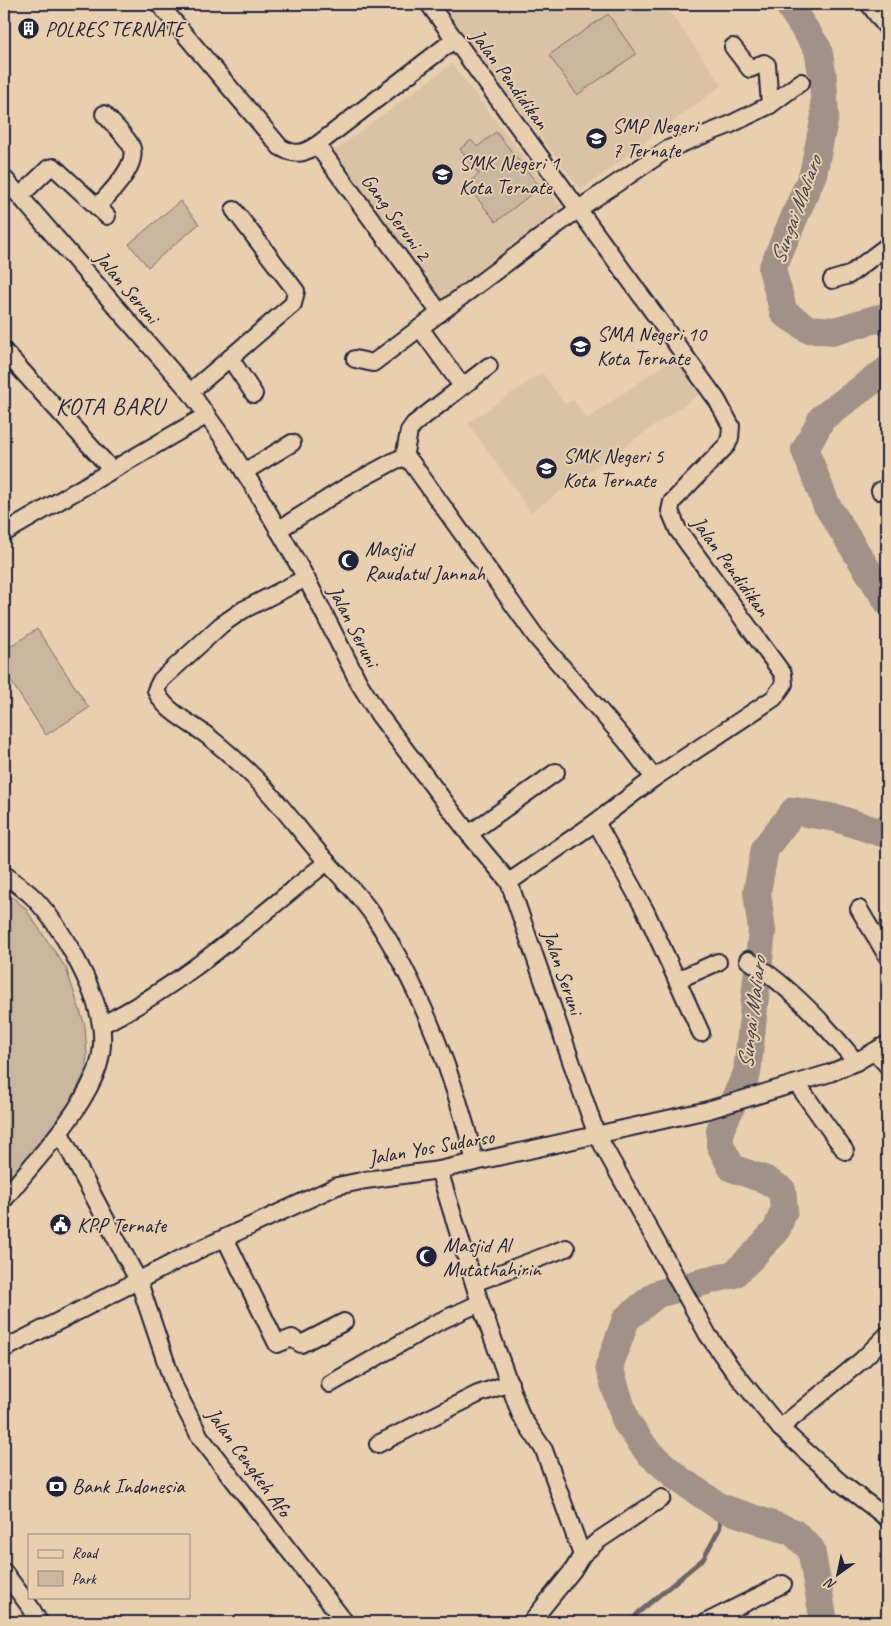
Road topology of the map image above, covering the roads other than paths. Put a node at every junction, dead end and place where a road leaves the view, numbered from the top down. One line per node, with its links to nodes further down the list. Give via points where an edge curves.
1 (159, 4): 10 (street, via 280,147 296,155)
2 (429, 4): 5 (street, Jalan Pendidikan)
3 (869, 4): 4 (street)
4 (887, 28)
5 (455, 39): 10 (street); 14 (street, Jalan Pendidikan)
6 (733, 47): 8 (street, via 750,69 767,64)
7 (802, 82): 8 (street)
8 (770, 104): 14 (street, via 712,133 668,149)
9 (104, 114): 12 (street, via 133,152 132,161 102,212 54,167 48,168)
10 (317, 146): 17 (street, Gang Seruni 2)
11 (4, 178): 12 (street, Jalan Seruni)
12 (20, 196): 24 (street, Jalan Seruni)
13 (234, 210): 20 (street, via 296,290 296,297 293,304)
14 (577, 210): 17 (street); 35 (street, Jalan Pendidikan, via 716,400 731,426 727,444 672,502 670,511 678,530 784,674 784,684 774,698)
15 (887, 246): 16 (street, via 849,275)
16 (832, 280)
17 (440, 314): 18 (street)
18 (420, 328): 21 (street, via 373,363); 23 (street)
19 (4, 351): 29 (street)
20 (230, 358): 24 (street); 25 (street)
21 (355, 359)
22 (489, 366): 23 (street)
23 (462, 386): 28 (street, via 409,431)
24 (190, 392): 26 (street, Jalan Seruni)
25 (254, 394)
26 (207, 415): 29 (street); 30 (street, Jalan Seruni)
27 (292, 443): 30 (street)
28 (404, 458): 31 (street, via 354,483); 35 (street, via 411,462 538,638)
29 (111, 469): 32 (street)
30 (244, 472): 31 (street, Jalan Seruni)
31 (278, 530): 33 (street, Jalan Seruni)
32 (4, 533)
33 (306, 578): 37 (street, Jalan Seruni, via 359,684); 38 (street, via 220,625 161,680 156,690 168,706 208,736 257,780)
34 (556, 772): 37 (street)
35 (654, 778): 36 (street, Jalan Pendidikan)
36 (596, 822): 40 (street, Jalan Pendidikan); 45 (street, via 646,912)
37 (469, 834): 40 (street, Jalan Seruni)
38 (327, 862): 46 (street, via 184,976 144,1003); 55 (street, via 351,885 372,913 420,1001 447,1069)
39 (4, 874): 46 (street, via 34,898 66,942 90,985)
40 (509, 882): 53 (street, Jalan Seruni)
41 (859, 908): 42 (street)
42 (887, 956)
43 (748, 960): 49 (street, via 770,974 841,1043)
44 (718, 962): 45 (street)
45 (677, 980): 47 (street)
46 (101, 1025): 52 (street, via 101,1049 95,1075)
47 (701, 1033)
48 (881, 1048): 49 (street, Jalan Yos Sudarso); 50 (street)
49 (856, 1062): 51 (street, Jalan Yos Sudarso)
50 (887, 1065)
51 (797, 1084): 53 (street, Jalan Yos Sudarso, via 708,1110); 54 (street)
52 (60, 1133): 57 (street); 60 (street, Jalan Cengkeh Afo)
53 (596, 1133): 55 (street, Jalan Yos Sudarso); 68 (street, Jalan Seruni, via 678,1282 732,1369)
54 (845, 1151)
55 (475, 1162): 56 (street, Jalan Yos Sudarso)
56 (439, 1170): 58 (street, Jalan Yos Sudarso, via 337,1186); 61 (street)
57 (4, 1200)
58 (224, 1238): 60 (street, Jalan Yos Sudarso); 63 (street, via 278,1344)
59 (566, 1248): 61 (street)
60 (139, 1282): 65 (street, Jalan Yos Sudarso); 76 (street, Jalan Cengkeh Afo, via 174,1386 200,1437)
61 (474, 1283): 62 (street)
62 (480, 1303): 66 (street); 67 (street, via 436,1323)
63 (345, 1316)
64 (887, 1335): 68 (street)
65 (4, 1349)
66 (510, 1383): 69 (street, via 478,1394); 72 (street, via 522,1416 544,1450)
67 (330, 1384)
68 (780, 1428): 71 (street, Jalan Seruni, via 841,1483)
69 (378, 1444)
70 (662, 1498): 72 (street)
71 (885, 1514)
72 (582, 1554): 77 (street)
73 (4, 1572): 75 (street)
74 (783, 1584): 78 (street)
75 (39, 1622)
76 (345, 1622)
77 (531, 1622)
78 (707, 1622)

